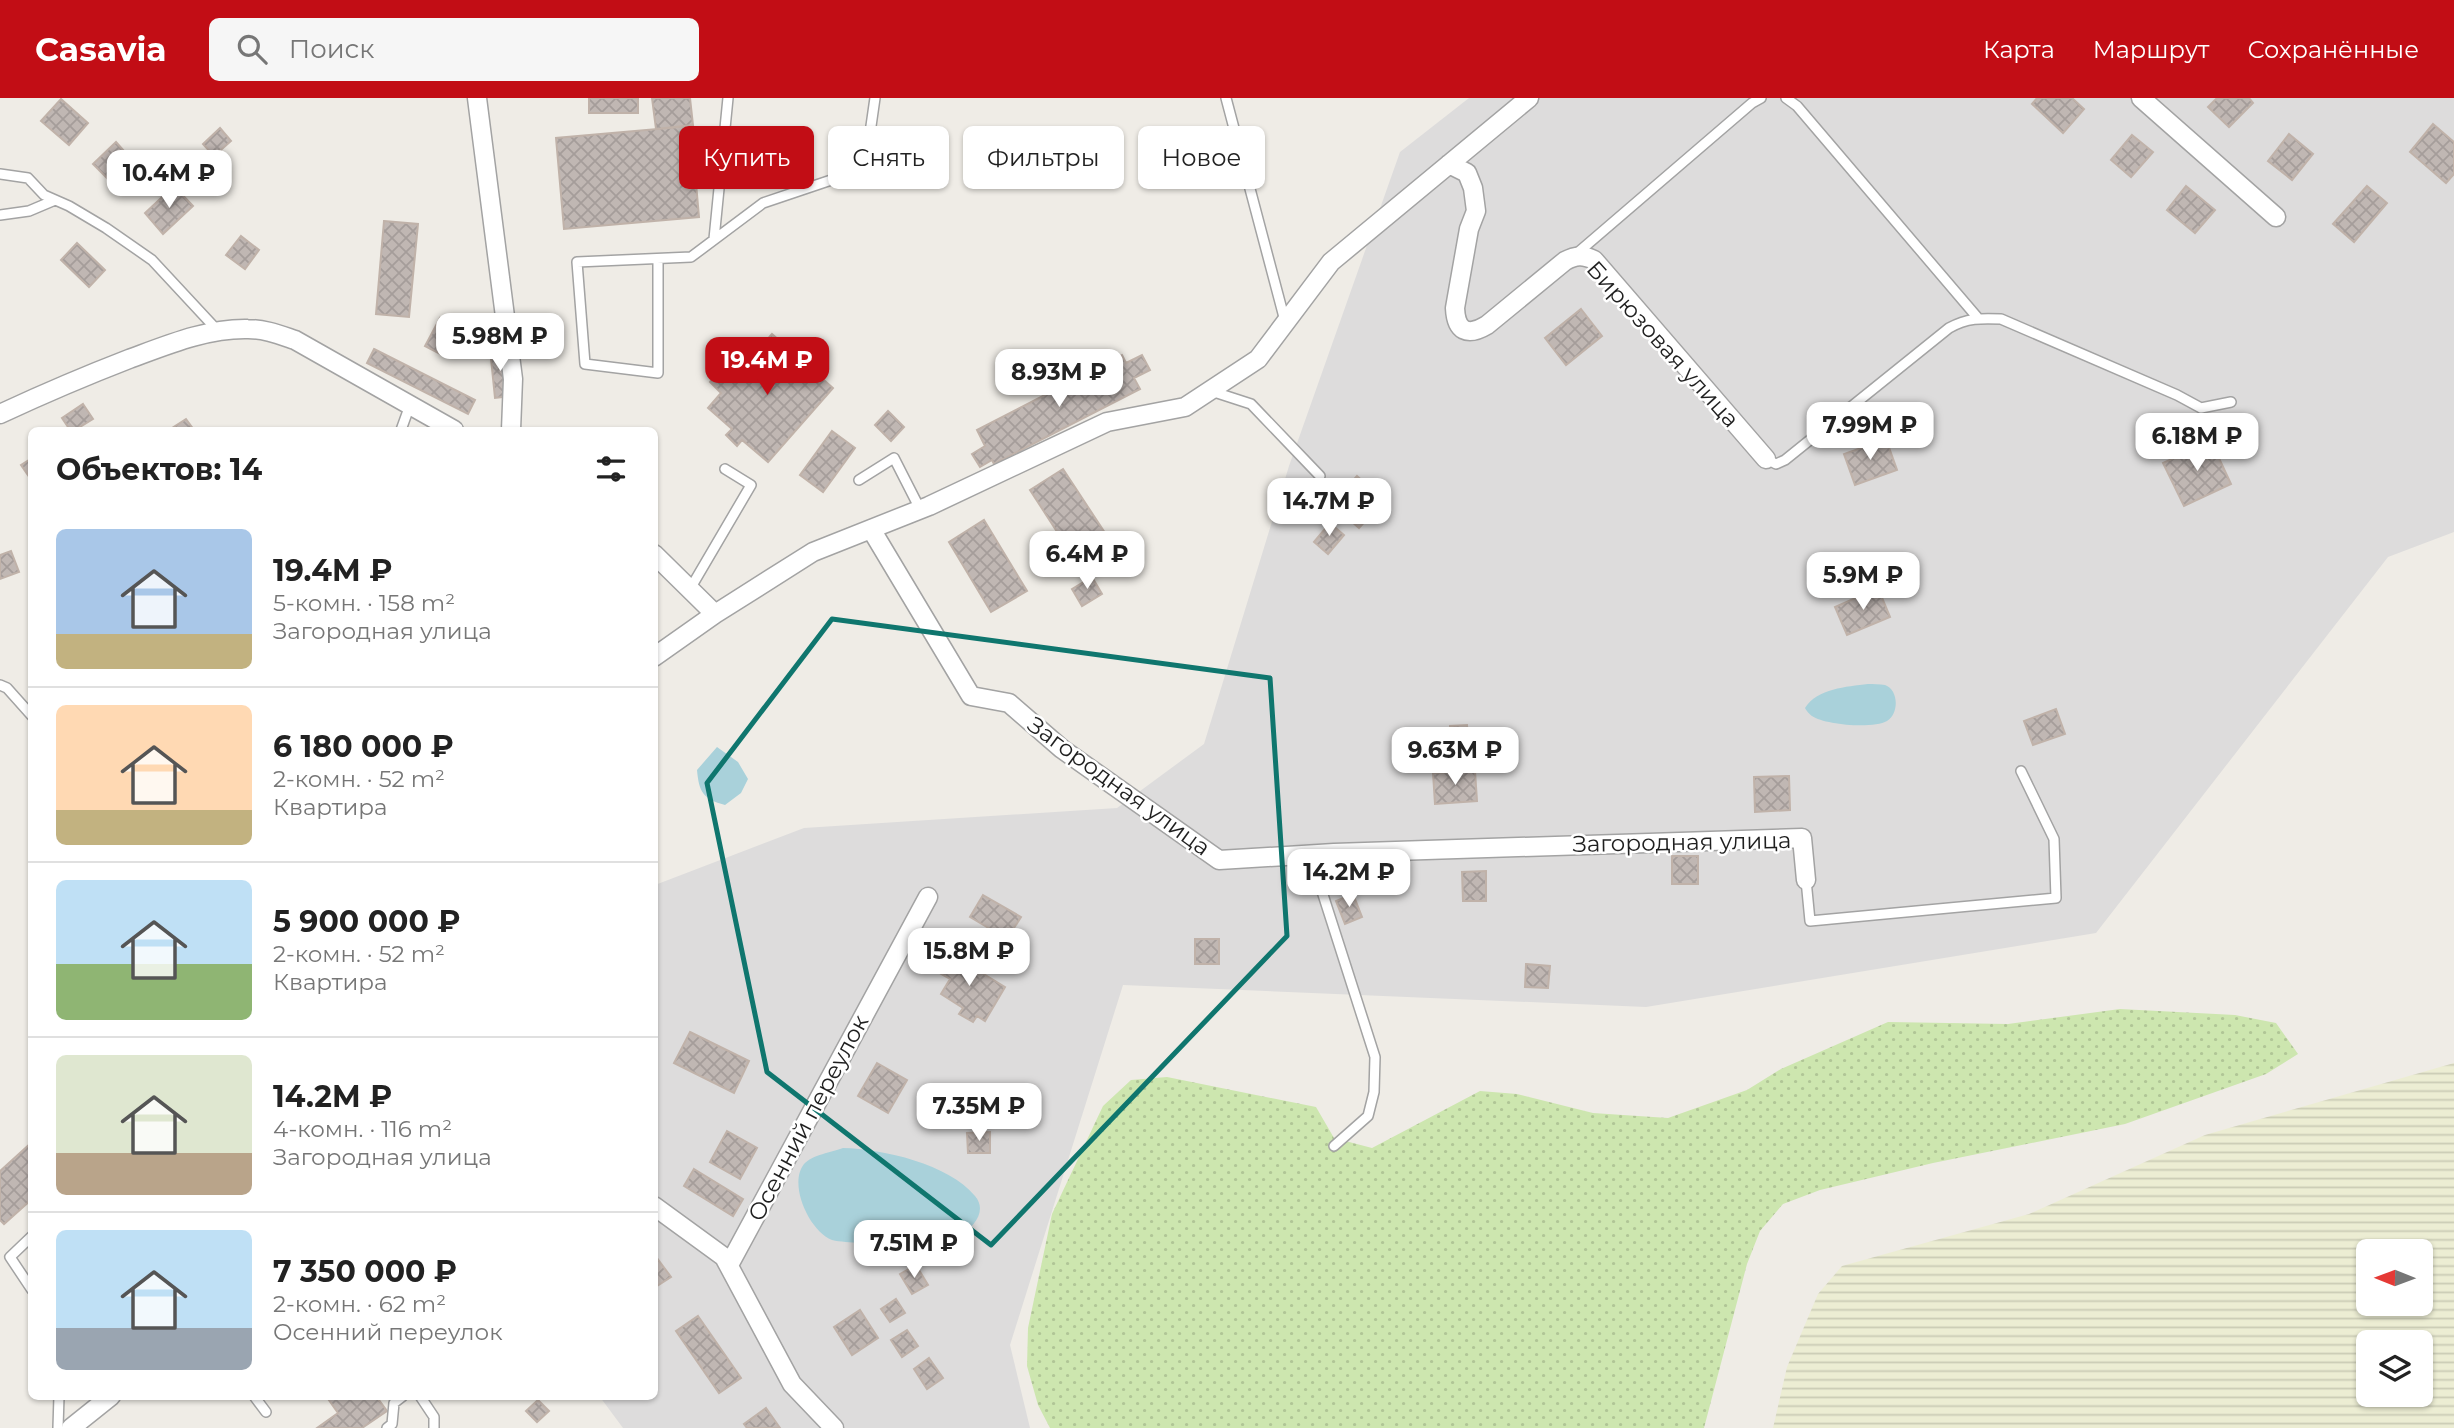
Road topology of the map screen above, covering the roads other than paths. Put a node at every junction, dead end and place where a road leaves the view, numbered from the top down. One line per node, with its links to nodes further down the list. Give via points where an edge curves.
1 (477, 98): 26 (street, via 513,379)
2 (728, 98): 14 (lane)
3 (875, 98): 14 (lane, via 870,133 855,172 763,203)
4 (1226, 98): 18 (lane)
5 (1529, 98): 9 (street)
6 (1761, 98): 15 (lane)
7 (1786, 98): 17 (lane)
8 (2141, 98): 13 (street)
9 (1450, 164): 15 (street, Бирюзовая улица, via 1467,173 1476,211 1455,308 1462,329 1478,331 1488,325); 18 (street, via 1331,261)
10 (0, 174): 11 (lane, via 28,178)
11 (55, 200): 12 (lane, via 29,211); 19 (lane, via 152,260)
12 (0, 215)
13 (2276, 217)
14 (714, 239): 16 (lane, via 691,257)
15 (1574, 256): 27 (street, Бирюзовая улица, via 1594,260)
16 (658, 259): 16 (lane, via 577,262 585,364 658,373)
17 (1977, 317): 21 (lane, via 2001,319 2201,408); 27 (lane, via 1949,328 1785,460 1776,464)
18 (1285, 322): 20 (street, via 1258,359)
19 (218, 331): 22 (street, via 248,329 295,340); 23 (street, via 145,353)
20 (1210, 390): 29 (lane, via 1251,404); 31 (street, via 1185,407 1107,422)
21 (2231, 402)
22 (410, 405): 24 (lane); 25 (street)
23 (0, 414)
24 (402, 427)
25 (449, 427)
26 (511, 427)
27 (1766, 459)
28 (725, 469): 34 (lane, via 751,485)
29 (1320, 476)
30 (859, 480): 31 (lane, via 894,458)
31 (920, 509): 32 (street)
32 (871, 529): 35 (street, via 813,552); 40 (street, Загородная улица, via 971,696 1009,703 1062,749 1219,860)
33 (658, 558): 34 (street)
34 (690, 589): 35 (street)
35 (715, 614): 36 (street)
36 (658, 654)
37 (0, 685): 38 (lane)
38 (28, 712)
39 (2021, 771): 41 (lane, via 2054,839 2056,898 1810,921)
40 (1310, 854): 41 (street, Загородная улица, via 1802,838); 43 (lane, via 1375,1057 1374,1092 1367,1116)
41 (1806, 880)
42 (928, 897): 46 (street, Осенний переулок)
43 (1334, 1146)
44 (658, 1209): 46 (street)
45 (28, 1240): 47 (lane, via 10,1257)
46 (729, 1265): 58 (street, via 792,1384)
47 (28, 1284)
48 (59, 1400): 54 (lane)
49 (106, 1400): 55 (street)
50 (257, 1400): 53 (lane)
51 (398, 1400): 56 (lane)
52 (423, 1400): 57 (lane, via 434,1417)
53 (266, 1412)
54 (58, 1428)
55 (71, 1428)
56 (387, 1428)
57 (435, 1428)
58 (834, 1428)

